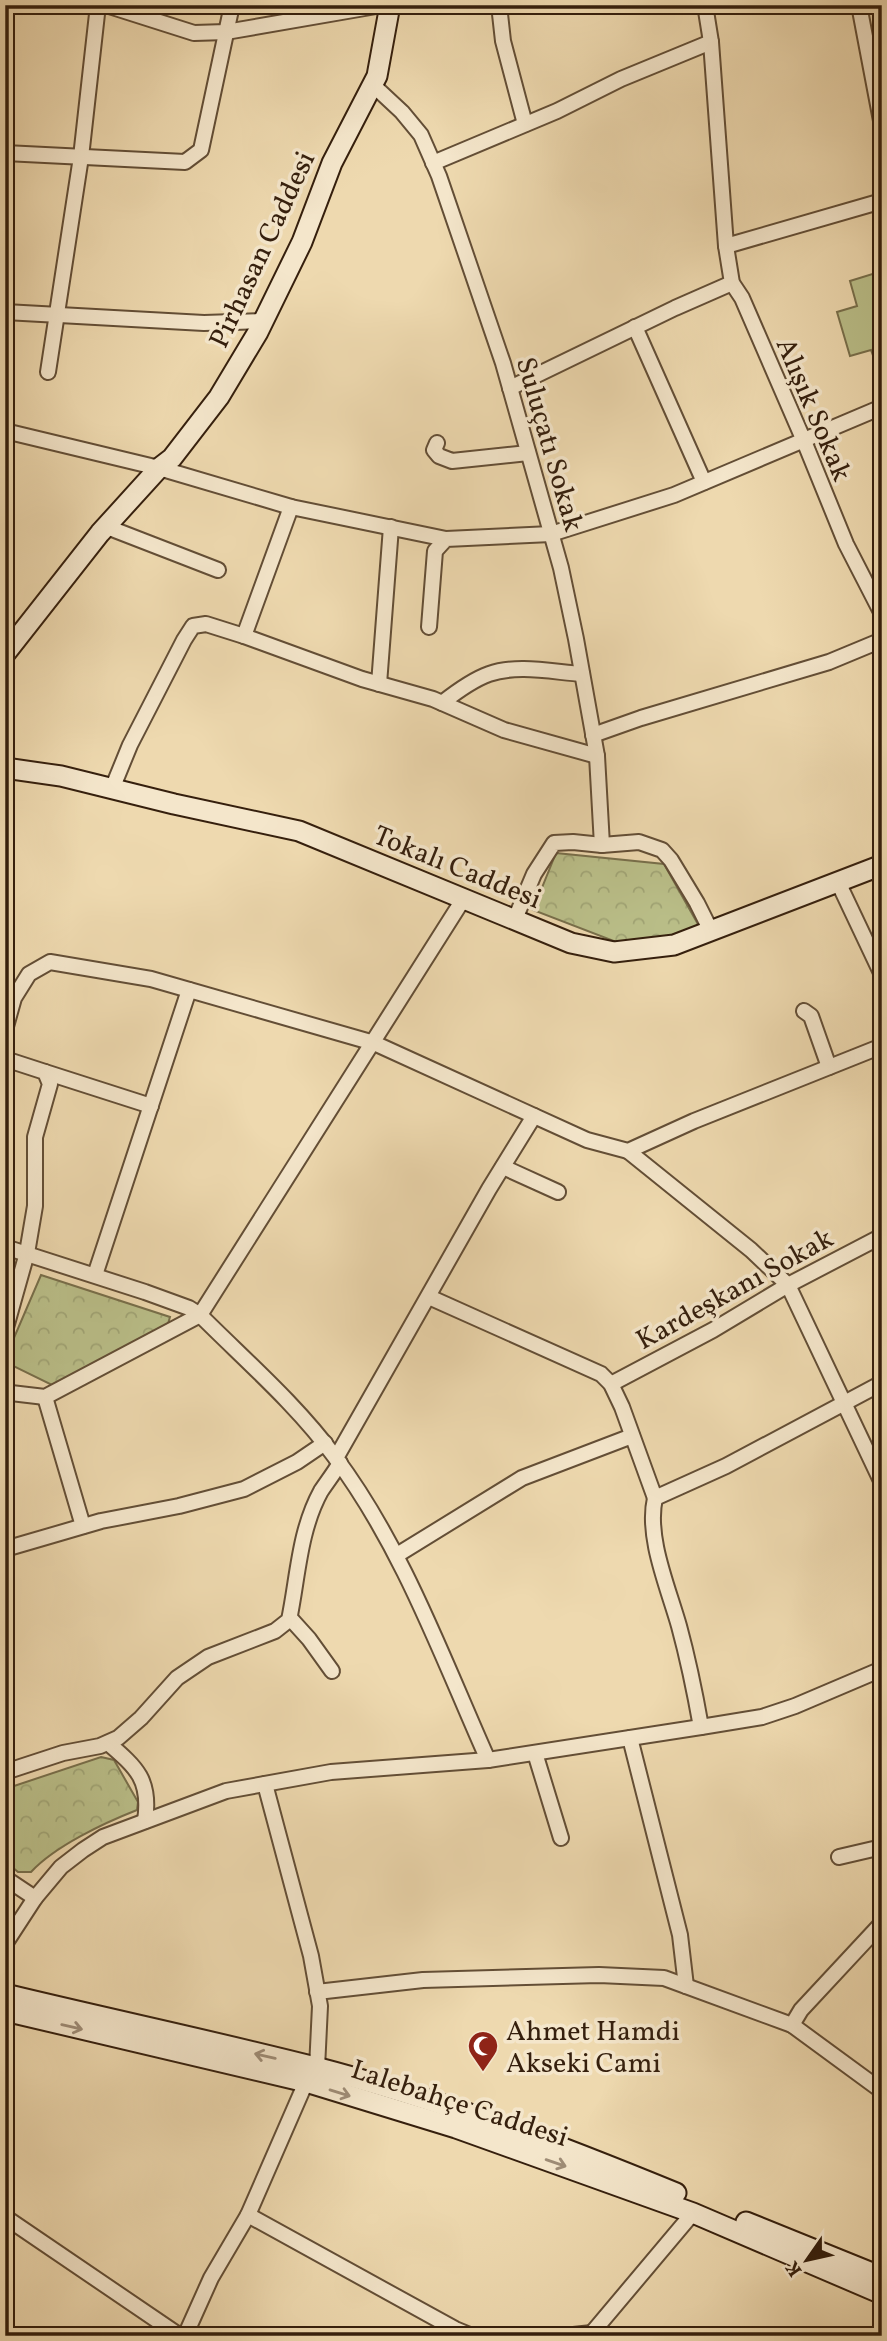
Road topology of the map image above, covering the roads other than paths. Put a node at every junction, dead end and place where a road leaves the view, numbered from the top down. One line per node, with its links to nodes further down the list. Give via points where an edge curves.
1 (98, 5): 15 (street)
2 (106, 5): 9 (street, via 194,33)
3 (232, 5): 9 (street)
4 (382, 5): 9 (street)
5 (390, 5): 11 (street, Pirhasan Caddesi)
6 (499, 5): 12 (street, via 503,41)
7 (709, 5): 10 (street)
8 (859, 5): 13 (street)
9 (226, 32): 15 (street, via 201,150 186,162)
10 (711, 42): 12 (street); 18 (street)
11 (373, 85): 16 (street, Suluçatı Sokak, via 421,135); 22 (street, Pirhasan Caddesi, via 332,163 302,242)
12 (525, 124): 16 (street)
13 (882, 125)
14 (5, 153): 15 (street)
15 (81, 157): 21 (street)
16 (433, 163): 25 (street, Suluçatı Sokak)
17 (882, 201): 18 (street)
18 (726, 246): 19 (street)
19 (732, 283): 23 (street); 28 (street, Alışık Sokak)
20 (5, 312): 21 (street)
21 (58, 314): 22 (street, via 204,323); 24 (street)
22 (263, 321): 31 (street, Pirhasan Caddesi, via 219,397)
23 (635, 327): 25 (street); 32 (street)
24 (48, 372)
25 (510, 388): 30 (street, Suluçatı Sokak)
26 (882, 407): 28 (street)
27 (5, 431): 31 (street)
28 (804, 441): 32 (street); 39 (street, Alışık Sokak, via 846,544)
29 (437, 443): 30 (street, via 434,450 439,456 452,461)
30 (528, 453): 36 (street, Suluçatı Sokak)
31 (159, 468): 33 (street); 34 (street, Pirhasan Caddesi)
32 (705, 482): 36 (street)
33 (291, 506): 35 (street); 41 (street)
34 (107, 527): 38 (street); 43 (street, Pirhasan Caddesi)
35 (391, 527): 37 (street); 45 (street)
36 (551, 534): 37 (street); 44 (street, Suluçatı Sokak)
37 (446, 539): 40 (street, via 435,551)
38 (218, 570)
39 (882, 614)
40 (429, 628)
41 (244, 636): 45 (street); 50 (street, via 206,624 193,626)
42 (882, 640): 47 (street, via 830,662)
43 (5, 654)
44 (582, 674): 46 (street, via 519,670 490,674); 47 (street, Suluçatı Sokak)
45 (379, 684): 46 (street)
46 (442, 703): 48 (street, via 504,730)
47 (593, 735): 48 (street, Suluçatı Sokak)
48 (597, 756): 51 (street, Suluçatı Sokak)
49 (5, 768): 50 (street, Tokalı Caddesi)
50 (112, 789): 54 (street, Tokalı Caddesi, via 299,831)
51 (602, 845): 55 (street, via 554,843 534,874); 56 (street, via 639,842 662,850)
52 (882, 865): 53 (street, Tokalı Caddesi)
53 (838, 882): 56 (street, Tokalı Caddesi); 57 (street)
54 (464, 898): 55 (street, Tokalı Caddesi); 61 (street)
55 (515, 919): 56 (street, Tokalı Caddesi, via 572,943 614,952 674,945)
56 (711, 931)
57 (882, 975)
58 (188, 990): 60 (street, via 50,962 29,974 14,998); 61 (street); 66 (street)
59 (804, 1011): 64 (street, via 811,1016)
60 (5, 1030)
61 (374, 1043): 67 (street); 77 (street)
62 (882, 1046): 64 (street)
63 (5, 1059): 65 (street)
64 (829, 1067): 68 (street)
65 (45, 1072): 66 (street); 73 (street, via 50,1083 35,1137 35,1206)
66 (151, 1106): 74 (street)
67 (534, 1116): 68 (street, via 587,1140); 69 (street)
68 (628, 1151): 75 (street)
69 (503, 1167): 70 (street); 76 (street)
70 (558, 1192)
71 (882, 1236): 75 (street, Kardeşkanı Sokak)
72 (5, 1247): 73 (street)
73 (27, 1253): 74 (street); 78 (street)
74 (95, 1275): 77 (street)
75 (788, 1284): 80 (street, Kardeşkanı Sokak); 83 (street)
76 (429, 1297): 80 (street, via 601,1374); 86 (street)
77 (200, 1315): 82 (street); 85 (street)
78 (5, 1331)
79 (882, 1383): 83 (street)
80 (611, 1384): 84 (street)
81 (5, 1389): 82 (street)
82 (45, 1397): 89 (street)
83 (844, 1404): 87 (street); 88 (street)
84 (632, 1436): 88 (street); 91 (street, via 522,1478)
85 (325, 1443): 86 (street); 89 (street, via 244,1489)
86 (338, 1460): 91 (street); 92 (street, via 309,1520)
87 (882, 1483)
88 (655, 1498): 95 (street, via 654,1539)
89 (83, 1526): 90 (street)
90 (5, 1549)
91 (397, 1555): 99 (street)
92 (290, 1618): 94 (street); 97 (street, via 275,1631 208,1657 177,1678 141,1718)
93 (882, 1669): 95 (street, via 762,1717)
94 (332, 1671)
95 (701, 1727): 96 (street)
96 (630, 1738): 98 (street); 110 (street, via 680,1936)
97 (108, 1743): 100 (street); 102 (street, via 139,1775 148,1799)
98 (535, 1753): 99 (street); 103 (street)
99 (488, 1760): 101 (street, via 331,1772)
100 (5, 1772)
101 (265, 1784): 102 (street, via 226,1791); 111 (street)
102 (145, 1821): 107 (street, via 83,1850)
103 (561, 1838)
104 (882, 1847): 105 (street)
105 (839, 1857)
106 (5, 1878): 107 (street)
107 (34, 1898): 109 (street)
108 (882, 1923): 114 (street)
109 (5, 1944)
110 (686, 1986): 111 (street, via 664,1978 599,1975 423,1980); 114 (street)
111 (317, 1992): 115 (street, via 320,2006)
112 (5, 1994): 115 (street, Lalebahçe Caddesi, one-way to 112)
113 (5, 2011): 115 (street, Lalebahçe Caddesi, one-way to 115)
114 (792, 2025): 116 (street)
115 (312, 2075): 117 (street, Lalebahçe Caddesi, one-way to 117); 118 (street); 120 (street, Lalebahçe Caddesi, via 459,2111 579,2154)
116 (882, 2091)
117 (693, 2213): 121 (street, Lalebahçe Caddesi); 122 (street)
118 (248, 2215): 124 (street, via 211,2278); 125 (street)
119 (5, 2217): 123 (street)
120 (882, 2277)
121 (882, 2294)
122 (592, 2334): 126 (street)
123 (180, 2336)
124 (185, 2336)
125 (472, 2336)
126 (564, 2336)

